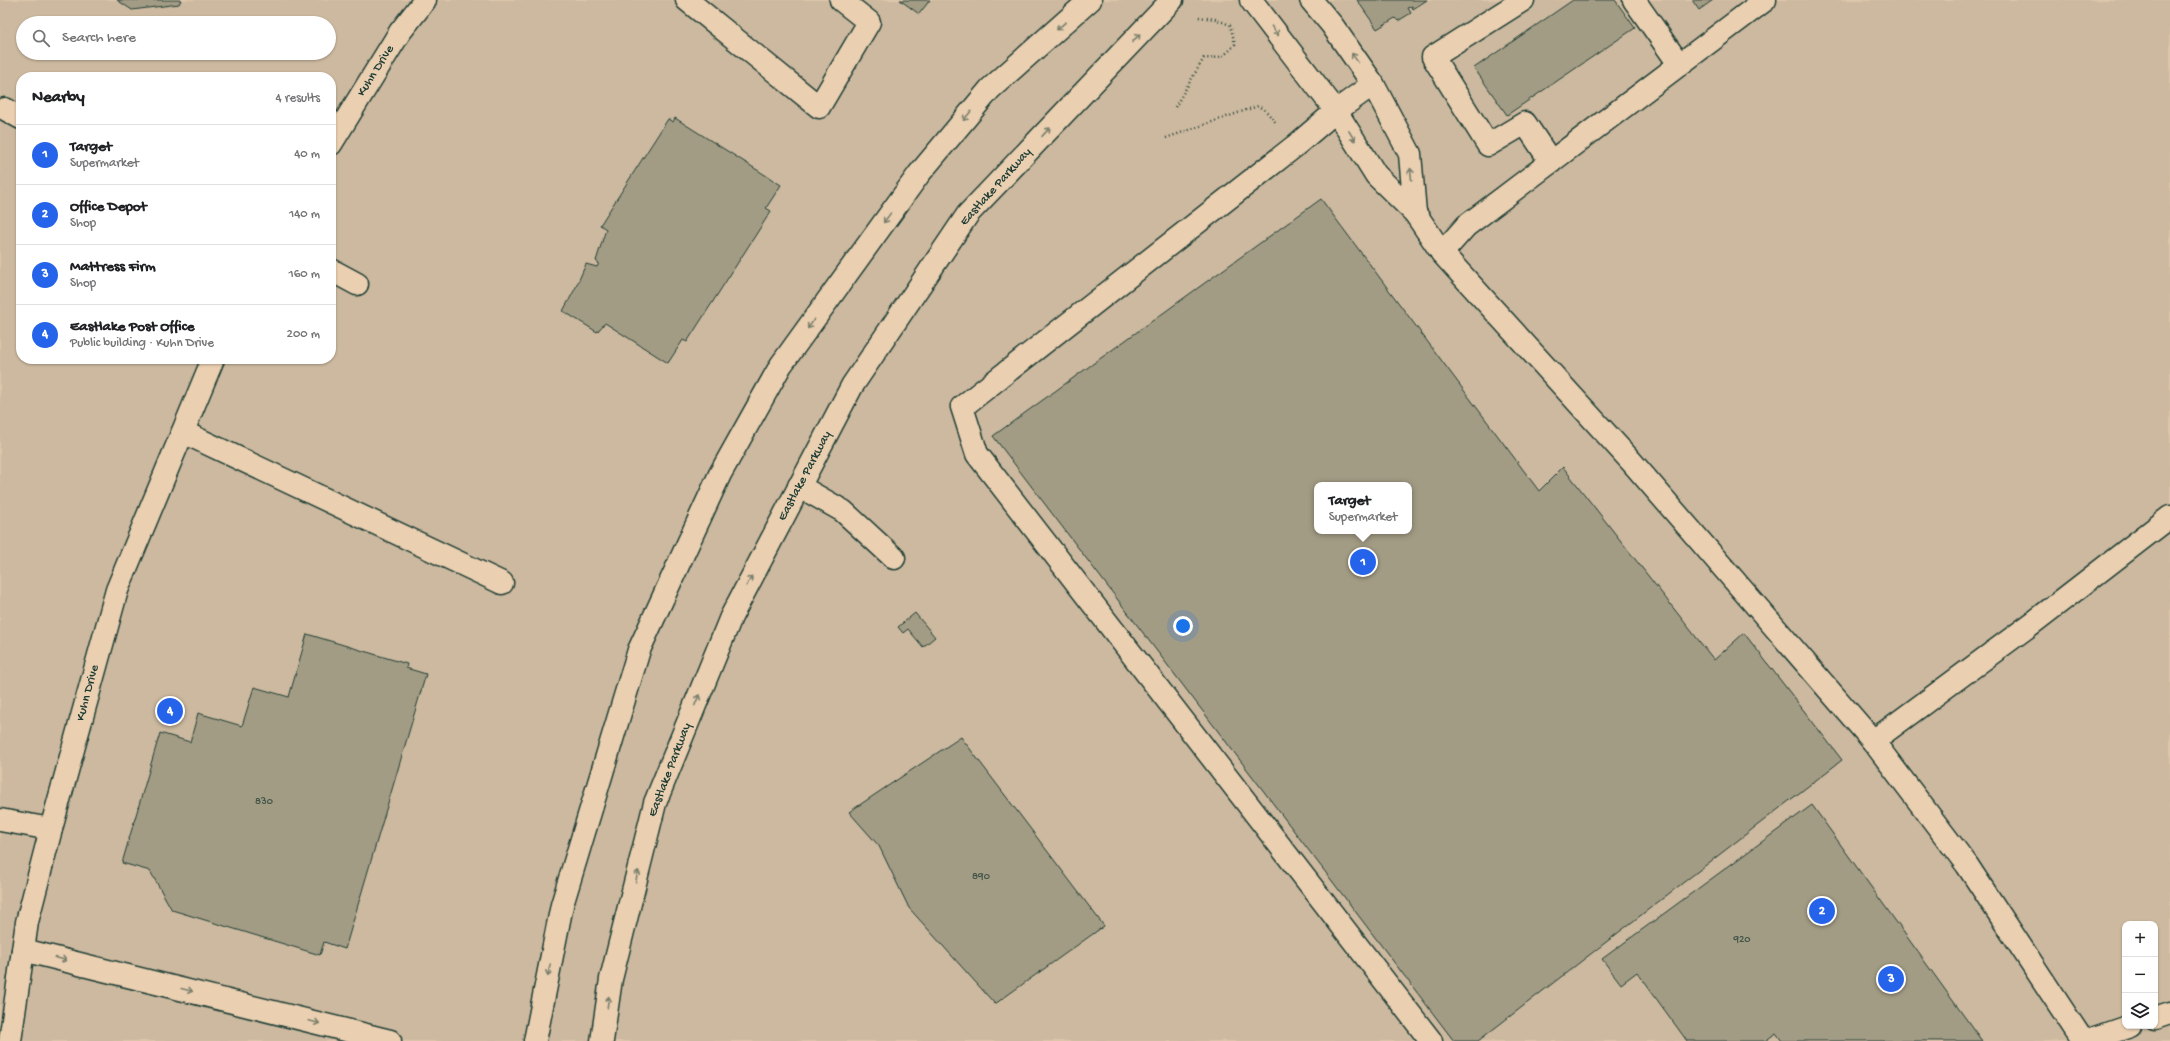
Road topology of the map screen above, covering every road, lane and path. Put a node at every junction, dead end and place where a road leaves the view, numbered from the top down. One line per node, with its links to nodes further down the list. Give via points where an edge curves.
1 (425, 0): 17 (main road, Kuhn Drive, via 400,32)
2 (687, 0): 3 (main road, via 819,106 869,22)
3 (841, 0)
4 (1090, 0): 39 (main road, one-way to 39, via 990,89 918,174 781,365 720,474 639,650 562,905)
5 (1172, 0): 26 (main road, Eastlake Parkway, one-way to 5, via 852,386 968,214)
6 (1251, 0): 15 (main road, one-way to 15)
7 (1311, 0): 13 (main road, one-way to 7, via 1332,24)
8 (1523, 0): 19 (main road, via 1433,57 1488,145 1524,123)
9 (1634, 0): 12 (main road)
10 (1765, 0): 12 (main road)
11 (1198, 17): 14 (path, via 1215,19 1230,25 1234,44 1227,54 1204,58)
12 (1680, 64): 19 (main road)
13 (1373, 84): 15 (main road); 20 (main road, one-way to 13, via 1410,154)
14 (1174, 107)
15 (1336, 111): 20 (main road, one-way to 20, via 1376,175); 41 (main road, via 962,408 977,454)
16 (1281, 129): 18 (path, via 1266,111 1258,106)
17 (336, 136)
18 (1166, 138)
19 (1551, 162): 21 (main road, via 1466,226)
20 (1414, 213): 21 (main road)
21 (1442, 253): 30 (main road, via 1630,461)
22 (336, 273): 23 (main road)
23 (357, 284)
24 (211, 364): 25 (main road, Kuhn Drive)
25 (183, 432): 29 (main road); 32 (main road, Kuhn Drive, via 117,590)
26 (799, 486): 28 (main road, via 843,510); 40 (main road, Eastlake Parkway, one-way to 26, via 611,979 655,803 731,616)
27 (2170, 517): 30 (main road)
28 (894, 558)
29 (502, 583)
30 (1874, 741): 42 (main road, via 1967,865)
31 (0, 820): 32 (main road)
32 (51, 829): 33 (main road, Kuhn Drive, via 27,922)
33 (23, 950): 37 (main road, Kuhn Drive); 38 (main road, one-way to 38)
34 (2170, 1012): 35 (main road)
35 (2158, 1017)
36 (2122, 1029): 42 (main road)
37 (10, 1041)
38 (390, 1041)
39 (535, 1041)
40 (602, 1041)
41 (1431, 1041)
42 (2084, 1041)

